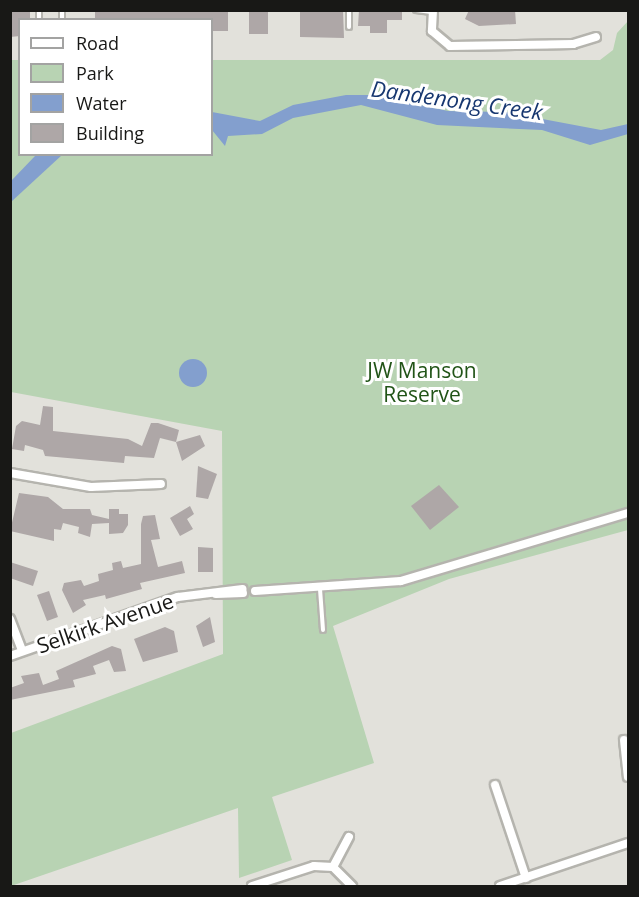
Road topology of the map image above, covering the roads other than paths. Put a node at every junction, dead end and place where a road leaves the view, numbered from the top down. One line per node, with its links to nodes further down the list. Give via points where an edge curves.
1 (349, 10): 4 (lane)
2 (416, 10): 3 (lane)
3 (433, 11): 5 (street, via 432,31 450,46 573,44)
4 (349, 27)
5 (596, 37)
6 (10, 473): 7 (street, via 91,488)
7 (161, 484)
8 (628, 513): 9 (street, via 415,577)
9 (320, 589): 11 (street); 13 (lane)
10 (243, 591): 11 (lane); 14 (street, Selkirk Avenue, via 201,593)
11 (255, 591)
12 (10, 619): 14 (street)
13 (323, 630)
14 (22, 651): 15 (street, Selkirk Avenue)
15 (10, 656)
16 (624, 740): 17 (street)
17 (628, 777)
18 (495, 785): 22 (street)
19 (349, 837): 21 (street)
20 (628, 843): 22 (street)
21 (333, 867): 23 (street, via 314,866); 24 (street)
22 (526, 878): 25 (street)
23 (252, 886)
24 (352, 886)
25 (500, 886)

